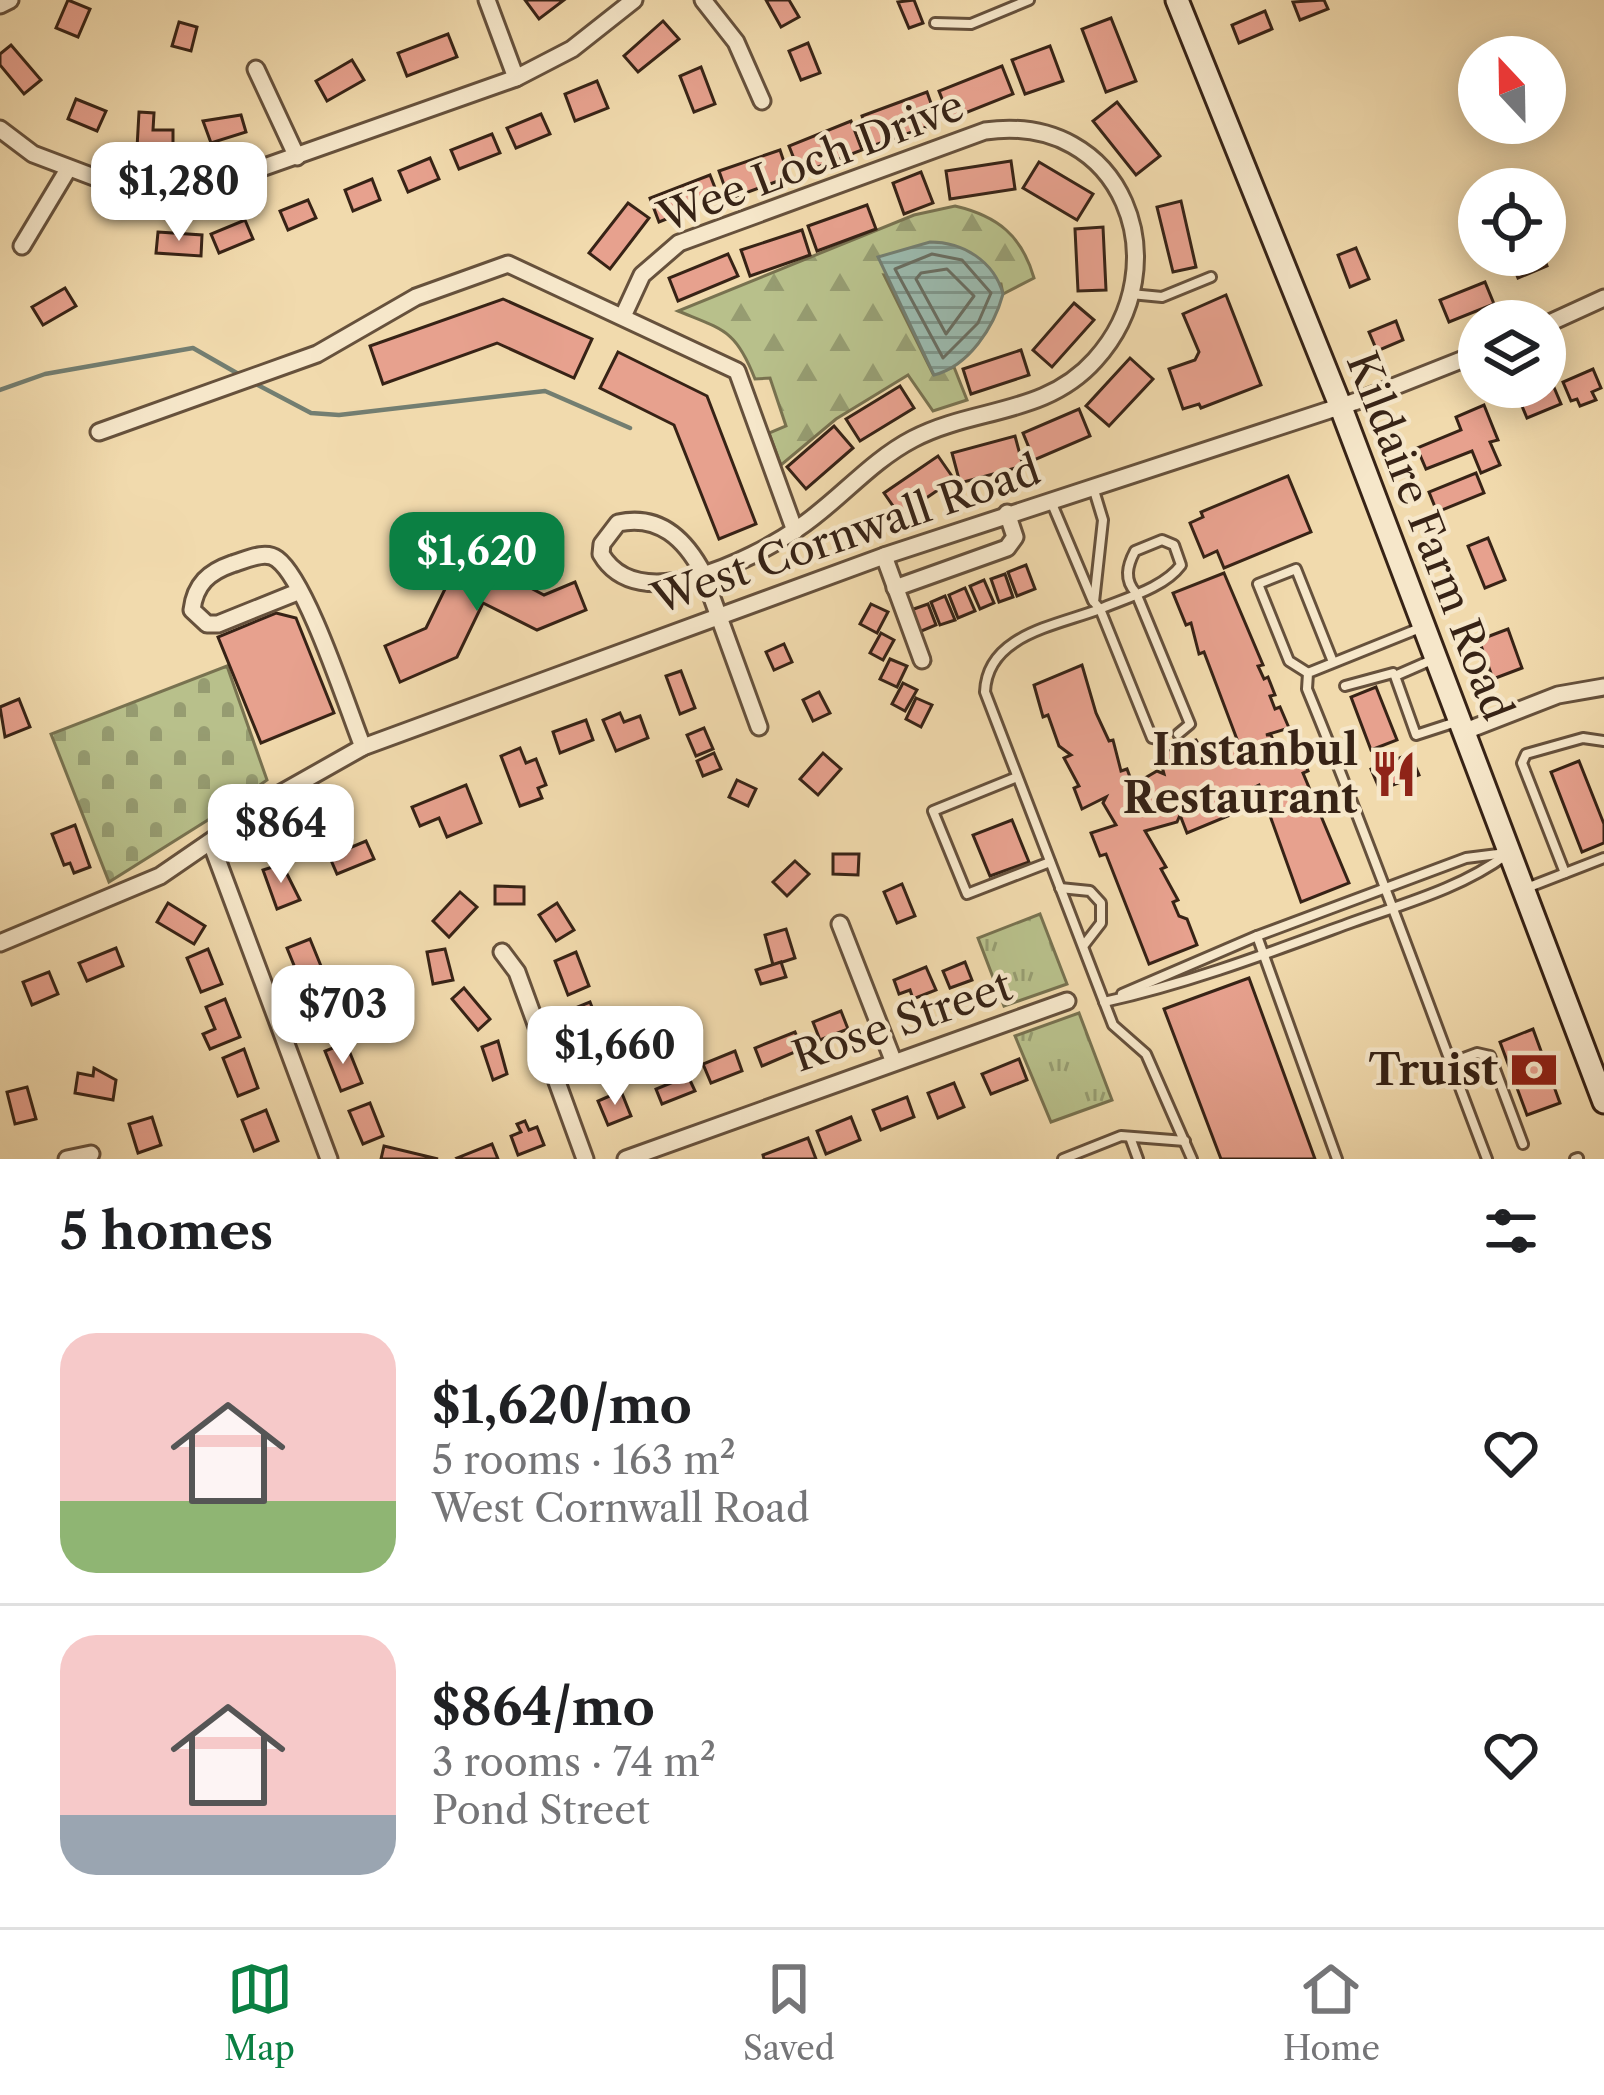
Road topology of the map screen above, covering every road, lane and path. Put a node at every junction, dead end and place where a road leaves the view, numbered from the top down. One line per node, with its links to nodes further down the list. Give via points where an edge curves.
1 (10, 0): 7 (street)
2 (487, 0): 10 (street)
3 (634, 0): 10 (street, via 572,49)
4 (704, 0): 11 (street, via 736,42)
5 (1029, 0): 8 (lane, via 971,24)
6 (1178, 0): 22 (main road, Kildaire Farm Road)
7 (0, 5)
8 (935, 23)
9 (256, 69): 13 (street)
10 (516, 77): 13 (street)
11 (762, 101)
12 (0, 129): 14 (street)
13 (297, 157): 14 (street, via 178,190 136,190)
14 (67, 170): 15 (street)
15 (22, 246)
16 (1211, 278): 17 (lane, via 1162,297)
17 (1130, 293): 19 (street, Wee Loch Drive, via 1130,219 1114,176 1082,149 999,129 679,244 642,275); 28 (street, Wee Loch Drive, via 1107,345 1068,384 909,441)
18 (1604, 298): 20 (street)
19 (624, 314): 23 (street, via 508,264 400,304 317,355); 28 (street, via 737,371)
20 (1566, 316)
21 (1458, 361): 22 (street, West Cornwall Road)
22 (1340, 405): 24 (street, West Cornwall Road); 37 (main road, Kildaire Farm Road)
23 (99, 432)
24 (1093, 486): 25 (street, West Cornwall Road); 35 (lane, via 1103,520)
25 (1050, 500): 26 (street, West Cornwall Road); 35 (lane)
26 (1007, 513): 30 (street, West Cornwall Road); 32 (street, via 1015,537 1006,548)
27 (453, 528): 29 (lane)
28 (795, 531): 31 (street, Wee Loch Drive)
29 (404, 547)
30 (884, 556): 32 (street); 36 (street, West Cornwall Road)
31 (703, 573): 31 (street, Wee Loch Drive, via 673,532 646,520 618,523 602,544 607,564 643,586); 36 (street)
32 (895, 588): 39 (street)
33 (300, 591): 33 (street, via 280,561 262,555 204,578 192,610 218,624); 50 (street)
34 (1136, 593): 34 (lane, via 1173,576 1181,565 1174,545 1162,540 1135,551 1127,566); 35 (lane); 47 (lane, via 1190,724)
35 (1097, 606): 48 (lane, via 1151,738); 51 (lane, via 1010,643 988,665 985,692)
36 (718, 616): 45 (street); 50 (street, West Cornwall Road)
37 (1424, 626): 38 (main road, Kildaire Farm Road); 40 (lane)
38 (1436, 658): 42 (lane); 46 (main road, Kildaire Farm Road)
39 (922, 660)
40 (1333, 662): 41 (lane); 41 (lane, via 1296,569 1258,584 1288,661)
41 (1308, 673): 57 (lane, via 1307,688)
42 (1394, 673): 43 (lane); 46 (lane, via 1416,735)
43 (1347, 687)
44 (1604, 687): 46 (street)
45 (759, 727)
46 (1461, 727): 53 (main road, Kildaire Farm Road)
47 (1178, 734)
48 (1162, 740)
49 (1604, 741): 56 (lane, via 1556,743 1526,754 1522,764)
50 (363, 747): 52 (street, West Cornwall Road)
51 (1017, 777): 55 (lane); 55 (lane, via 933,811 967,894)
52 (212, 843): 63 (street, West Cornwall Road, via 134,891); 78 (street)
53 (1509, 853): 57 (lane); 59 (main road, Kildaire Farm Road); 60 (lane, via 1473,878)
54 (1604, 858): 56 (lane)
55 (1050, 862): 58 (lane)
56 (1564, 873): 59 (lane)
57 (1388, 887): 60 (lane); 62 (lane)
58 (1060, 889): 64 (lane); 64 (lane, via 1090,891 1101,903 1101,922)
59 (1523, 889): 69 (main road, Kildaire Farm Road)
60 (1396, 907): 66 (lane); 71 (lane)
61 (840, 924): 70 (street)
62 (1256, 936): 66 (lane); 68 (lane)
63 (0, 943)
64 (1083, 946): 68 (lane)
65 (502, 952): 79 (street, via 518,972)
66 (1263, 955): 68 (lane); 84 (lane)
67 (1067, 1000): 70 (street, Rose Street)
68 (1104, 1002): 74 (lane, via 1113,1024 1146,1054)
69 (1595, 1052): 72 (main road, Kildaire Farm Road)
70 (892, 1060): 80 (street, Rose Street)
71 (1450, 1063): 75 (lane, via 1490,1056); 85 (lane)
72 (1604, 1102)
73 (1130, 1137): 74 (lane); 81 (lane); 82 (lane)
74 (1185, 1141): 83 (lane)
75 (1523, 1144)
76 (91, 1154): 77 (street)
77 (67, 1159)
78 (329, 1159)
79 (585, 1159)
80 (626, 1159)
81 (1063, 1159)
82 (1138, 1159)
83 (1192, 1159)
84 (1337, 1159)
85 (1487, 1159)

